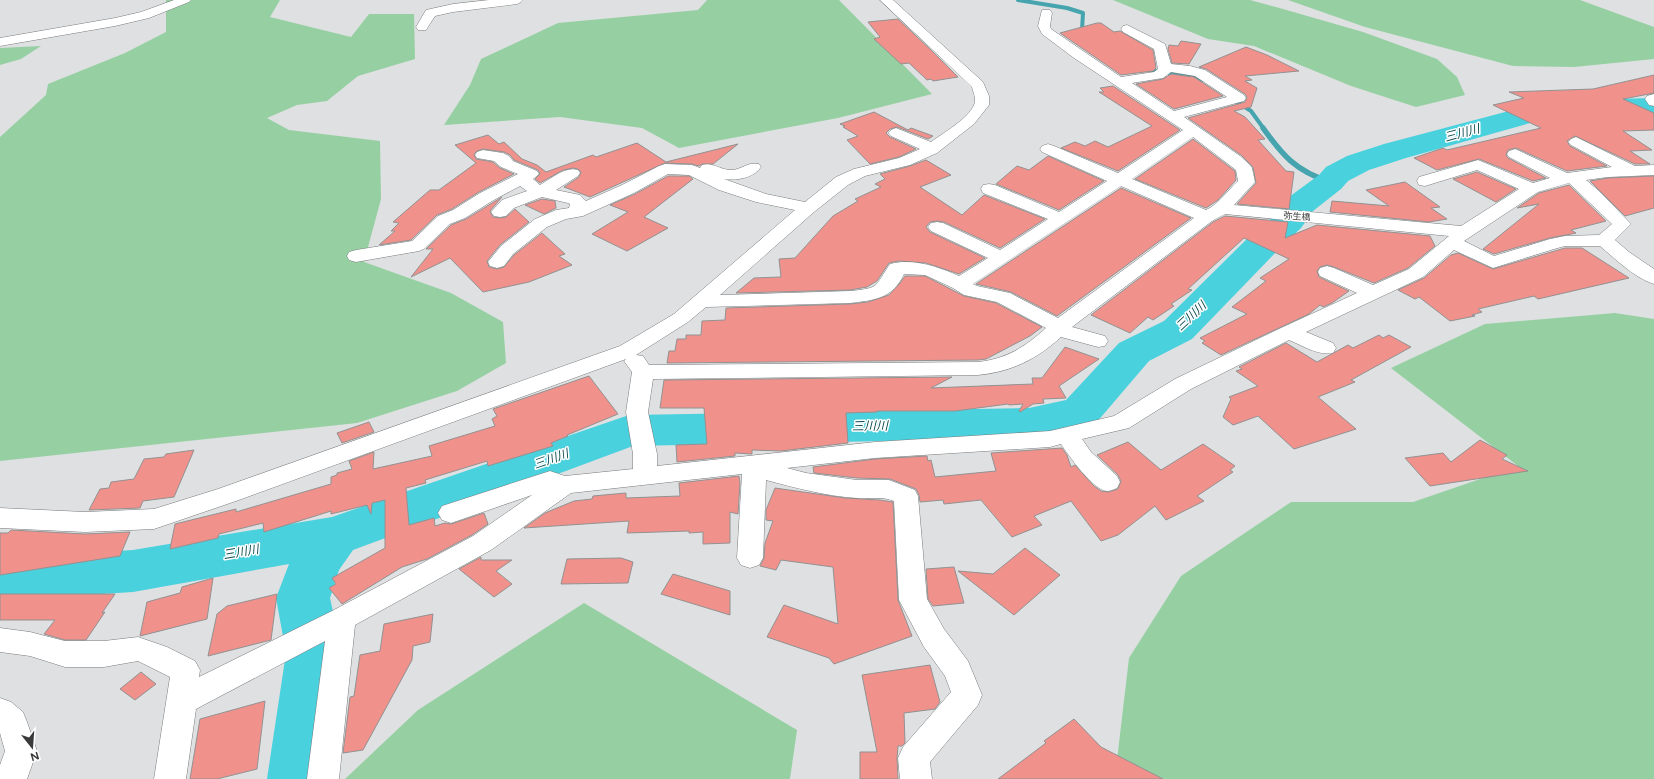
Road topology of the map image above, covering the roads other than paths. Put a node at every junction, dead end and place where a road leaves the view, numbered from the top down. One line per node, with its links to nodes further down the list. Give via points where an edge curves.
1 (185, 0): 7 (street, via 115,22)
2 (518, 0): 5 (street, via 430,13)
3 (896, 4): 14 (street, via 978,84 982,96 982,105 969,120)
4 (1046, 13): 9 (street, via 1046,31)
5 (422, 27)
6 (1127, 29): 8 (street, via 1160,47)
7 (0, 42)
8 (1162, 70): 9 (street); 10 (street, via 1190,70 1200,73 1233,100)
9 (1120, 81): 10 (street)
10 (1171, 116): 11 (street)
11 (1193, 130): 25 (street); 33 (street, via 1244,168 1246,182)
12 (896, 133): 14 (street)
13 (1576, 142): 21 (street)
14 (933, 149): 30 (street, via 904,162 860,172 842,181)
15 (1048, 149): 25 (street, 弥生橋)
16 (1515, 154): 23 (street)
17 (483, 155): 24 (street, via 496,156 512,167 531,174)
18 (753, 167): 19 (street, via 749,171 733,174 681,162 671,164)
19 (665, 169): 30 (street, via 692,170 725,186 762,198); 32 (street)
20 (1654, 170): 21 (street)
21 (1633, 172): 23 (street, via 1608,172)
22 (572, 173): 29 (street)
23 (1568, 178): 27 (street); 37 (street, via 1593,195 1622,224)
24 (522, 179): 29 (street); 38 (street, via 444,220 414,247)
25 (1121, 179): 33 (street, 弥生橋); 34 (street)
26 (1425, 181): 27 (street, via 1478,165)
27 (1532, 188): 36 (street)
28 (989, 189): 34 (street)
29 (541, 192): 31 (street, via 508,204); 32 (street, via 574,199 579,203)
30 (808, 208): 45 (street)
31 (500, 212)
32 (578, 212): 40 (street, via 562,214 541,223 507,250)
33 (1214, 213): 36 (street, 弥生橋, via 1323,218); 46 (street)
34 (1060, 218): 39 (street)
35 (937, 227): 39 (street)
36 (1458, 237): 37 (street, 弥生橋, via 1493,262 1565,241); 44 (street, via 1416,274)
37 (1604, 240): 42 (street)
38 (356, 256)
39 (1001, 257): 43 (street)
40 (497, 262)
41 (1327, 272): 44 (street)
42 (1654, 278)
43 (960, 284): 45 (street, via 929,270 897,268 885,290 876,294); 46 (street, via 971,291 1002,297)
44 (1374, 293): 47 (street)
45 (700, 301): 50 (street, via 681,318)
46 (1058, 328): 48 (street); 51 (street, via 1042,343 1012,362 989,367 942,370)
47 (1288, 332): 49 (street); 52 (street, via 1184,384 1121,422)
48 (1098, 341)
49 (1326, 348)
50 (626, 351): 51 (street); 58 (street, via 154,519 85,522)
51 (643, 372): 53 (street, via 637,412)
52 (1067, 435): 54 (street, via 1050,439 875,450); 55 (street, via 1083,458)
53 (645, 465): 54 (street); 56 (street)
54 (745, 467): 59 (street); 67 (street, via 806,482 857,489 890,490 906,496 913,600 934,638 958,670 967,695 914,758)
55 (1108, 482)
56 (565, 485): 57 (street, via 550,480); 60 (street, via 482,543)
57 (451, 513)
58 (0, 518)
59 (750, 558)
60 (336, 622): 62 (street); 66 (street)
61 (0, 640): 62 (street, via 70,654 104,654 138,649 185,670)
62 (182, 701): 65 (street)
63 (0, 712): 64 (street, via 12,722 22,751)
64 (10, 779)
65 (170, 779)
66 (323, 779)
67 (916, 779)

